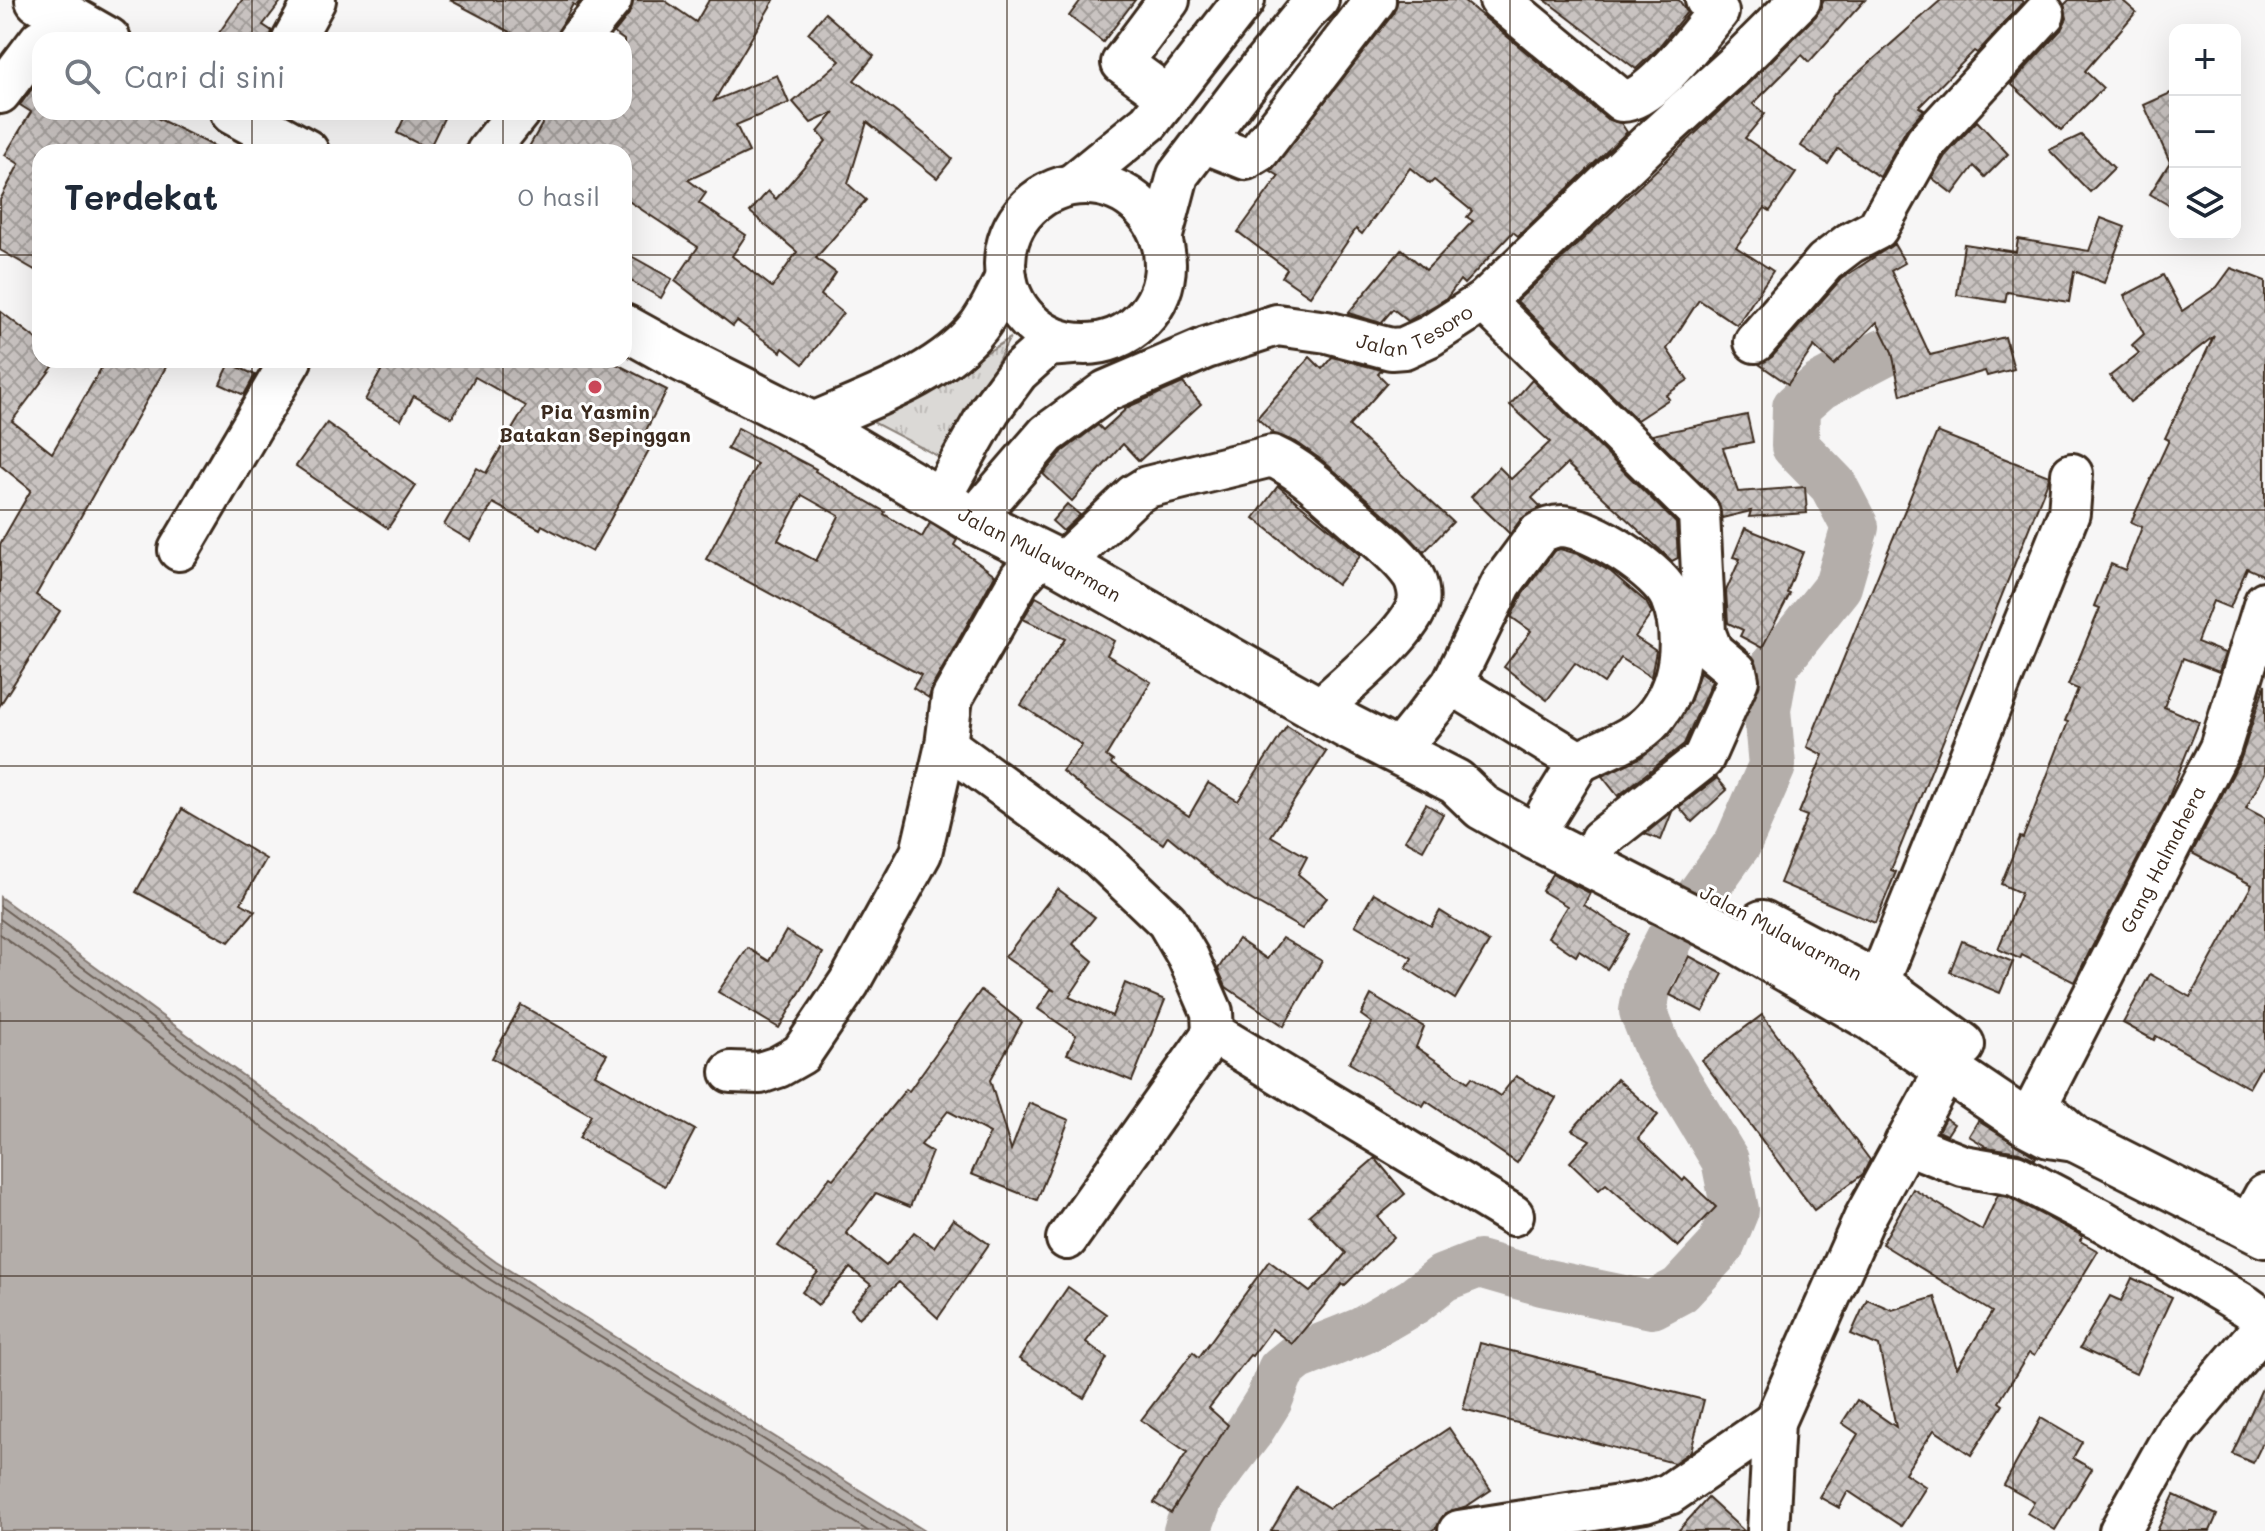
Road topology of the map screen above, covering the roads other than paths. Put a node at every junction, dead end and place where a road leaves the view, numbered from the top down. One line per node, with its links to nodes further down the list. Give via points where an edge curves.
1 (315, 0): 13 (street)
2 (611, 0): 14 (street)
3 (1169, 0): 17 (street, via 1122,63)
4 (1244, 0): 17 (street)
5 (1318, 0): 20 (street)
6 (1375, 0): 20 (street, via 1259,151 1246,159)
7 (1500, 0): 9 (street, via 1622,101 1651,87)
8 (1800, 0): 26 (street, Jalan Tesoro)
9 (1718, 4)
10 (2043, 5): 28 (street, via 1926,142 1877,229 1825,262)
11 (49, 19): 12 (highway)
12 (86, 32)
13 (297, 32)
14 (585, 32)
15 (32, 45): 16 (street)
16 (0, 93)
17 (1167, 96): 23 (street, via 1149,122)
18 (252, 120): 21 (highway)
19 (513, 120): 22 (street)
20 (1203, 142): 24 (street, via 1178,175)
21 (293, 144)
22 (493, 144)
23 (1073, 184): 24 (street, via 1101,185 1127,196 1148,214); 25 (street, via 1028,207 1013,227 1005,252)
24 (1161, 239): 29 (street, via 1165,266 1160,293 1146,316 1113,339)
25 (1006, 277): 29 (street, via 1011,297 1036,328); 31 (street, via 965,342 927,370)
26 (1484, 301): 33 (street, Jalan Tesoro, via 1430,336 1397,349 1277,325 1206,348 1106,391); 44 (street, via 1699,513 1705,633 1712,651 1736,671 1738,680 1703,759)
27 (632, 331): 31 (highway, Jalan Mulawarman)
28 (1755, 342)
29 (1073, 344): 33 (street, via 1047,346 1018,372 990,410)
30 (286, 368): 34 (street)
31 (811, 424): 33 (highway, Jalan Mulawarman)
32 (2072, 474): 47 (street, via 2069,513)
33 (956, 510): 35 (highway, Jalan Mulawarman)
34 (179, 550)
35 (1052, 559): 38 (highway, Jalan Mulawarman); 38 (street, via 1147,487 1272,456 1283,461 1393,553 1414,575 1419,597 1404,629); 39 (street, via 1020,578 952,698)
36 (2265, 602): 51 (street, Gang Halmahera, via 2220,748)
37 (1452, 684): 40 (street); 41 (street); 41 (street, via 1502,583 1539,533 1560,526 1591,534 1646,569 1671,597 1680,662 1654,718)
38 (1319, 710): 40 (highway, Jalan Mulawarman)
39 (946, 745): 48 (street, via 1101,858 1167,921 1212,1012); 50 (street, via 921,853 849,983 801,1054 760,1073)
40 (1398, 751): 42 (highway, Jalan Mulawarman)
41 (1579, 762): 43 (street)
42 (1456, 782): 43 (highway, Jalan Mulawarman); 45 (highway, Jalan Mulawarman, via 1482,807)
43 (1548, 812): 44 (highway, Jalan Mulawarman)
44 (1600, 840): 45 (highway, Jalan Mulawarman)
45 (1655, 883): 46 (highway, Jalan Mulawarman)
46 (1739, 926): 47 (highway, Jalan Mulawarman); 49 (highway, Jalan Mulawarman)
47 (1878, 984): 51 (highway, Jalan Mulawarman)
48 (1213, 1033): 54 (street); 56 (street)
49 (1947, 1068): 52 (highway, Jalan Mulawarman, via 2028,1124 2049,1135); 53 (street)
50 (731, 1072)
51 (2037, 1105): 52 (highway, Jalan Mulawarman)
52 (2075, 1139): 55 (highway, Jalan Mulawarman)
53 (1905, 1143): 57 (street, via 1963,1166 2015,1175 2103,1221); 58 (street, via 1865,1217)
54 (1513, 1215)
55 (2259, 1219)
56 (1067, 1239)
57 (2265, 1322): 61 (street, via 2177,1429)
58 (1774, 1422): 59 (street, via 1669,1494); 60 (street)
59 (1459, 1531)
60 (1768, 1531)
61 (2120, 1531)

